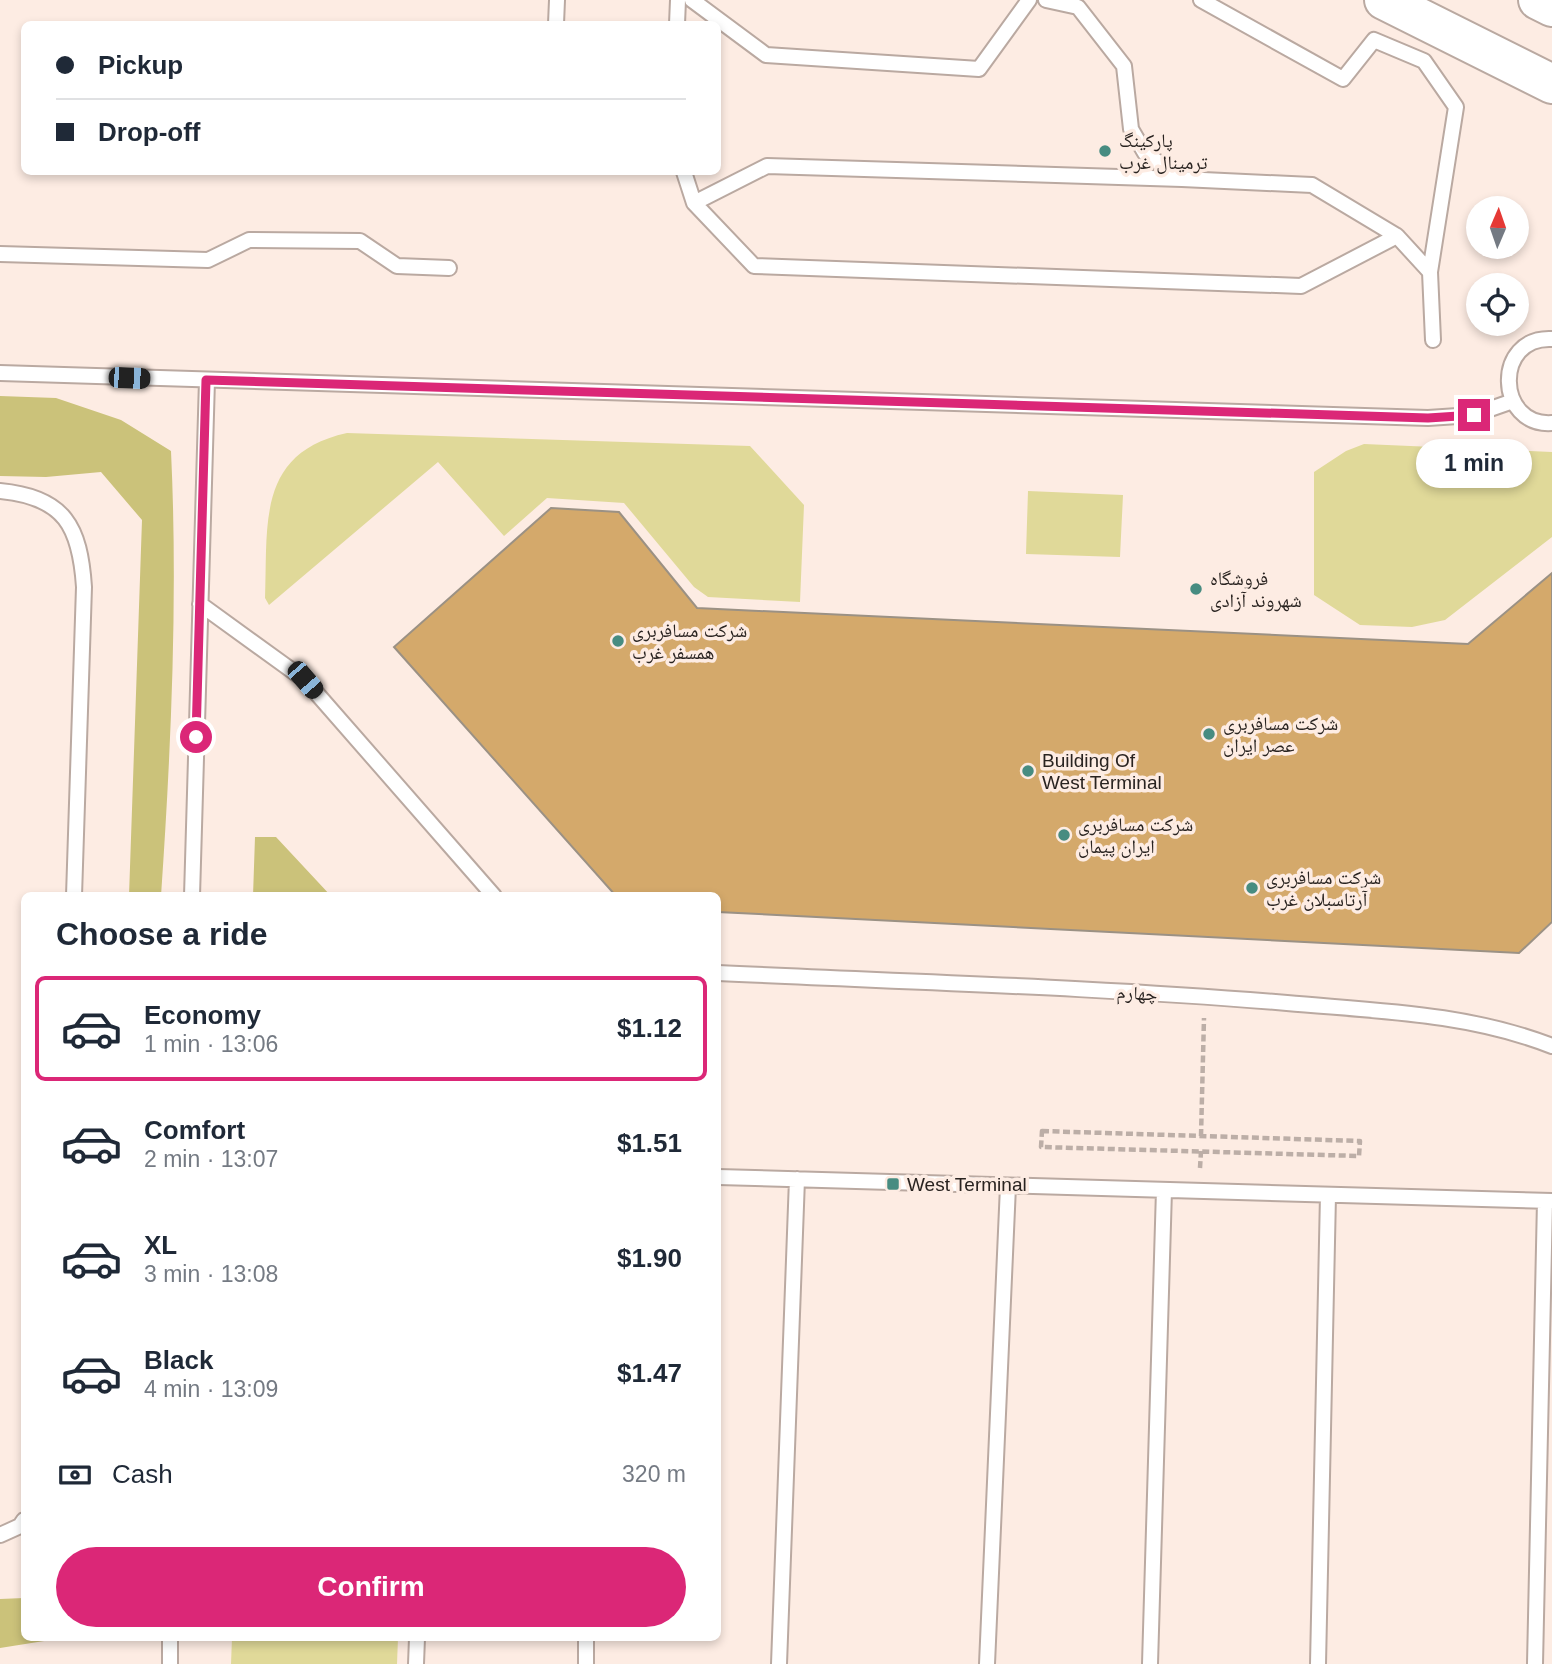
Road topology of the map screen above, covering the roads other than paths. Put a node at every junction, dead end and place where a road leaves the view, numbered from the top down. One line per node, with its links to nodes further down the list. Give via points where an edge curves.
1 (557, 0): 10 (lane)
2 (678, 0): 11 (lane)
3 (692, 0): 12 (lane)
4 (1029, 0): 13 (lane, via 979,69 766,55)
5 (1046, 0): 16 (lane, via 1077,7 1124,66 1131,129 1144,153)
6 (1202, 0): 21 (lane, via 1343,79 1374,40 1424,61 1456,107)
7 (1384, 0): 14 (main road)
8 (1538, 0): 9 (main road)
9 (1552, 8)
10 (555, 21)
11 (677, 21)
12 (720, 21)
13 (721, 22)
14 (1552, 84)
15 (685, 175): 17 (lane)
16 (1182, 179): 17 (lane, via 767,166); 18 (lane, via 1312,185)
17 (694, 203): 18 (lane, via 754,266 1301,286)
18 (1397, 236): 21 (lane)
19 (0, 254): 20 (lane, via 208,260 249,240 360,241 397,266)
20 (449, 268)
21 (1430, 272): 23 (lane)
22 (1552, 339): 26 (lane, via 1533,342 1513,360 1508,374)
23 (1433, 340)
24 (0, 373): 25 (lane)
25 (206, 380): 26 (lane, via 1428,418 1474,415); 29 (lane)
26 (1513, 401): 27 (lane, via 1533,420)
27 (1552, 423)
28 (0, 491): 30 (lane, via 22,493 54,507 74,530 82,558)
29 (200, 604): 31 (lane); 32 (lane, via 305,680)
30 (74, 892)
31 (192, 892)
32 (490, 892)
33 (721, 973): 34 (lane, چهارم, via 1205,996 1437,1017 1517,1032)
34 (1552, 1046)
35 (721, 1177): 36 (lane)
36 (797, 1179): 37 (lane); 49 (lane)
37 (1008, 1186): 38 (lane); 50 (lane)
38 (1164, 1190): 39 (lane); 51 (lane)
39 (1328, 1195): 40 (lane); 52 (lane)
40 (1548, 1201): 53 (lane)
41 (21, 1524): 42 (lane)
42 (0, 1535)
43 (170, 1641): 46 (lane)
44 (417, 1641): 47 (lane)
45 (586, 1641): 48 (lane)
46 (170, 1664)
47 (416, 1664)
48 (586, 1664)
49 (779, 1664)
50 (987, 1664)
51 (1150, 1664)
52 (1318, 1664)
53 (1535, 1664)

